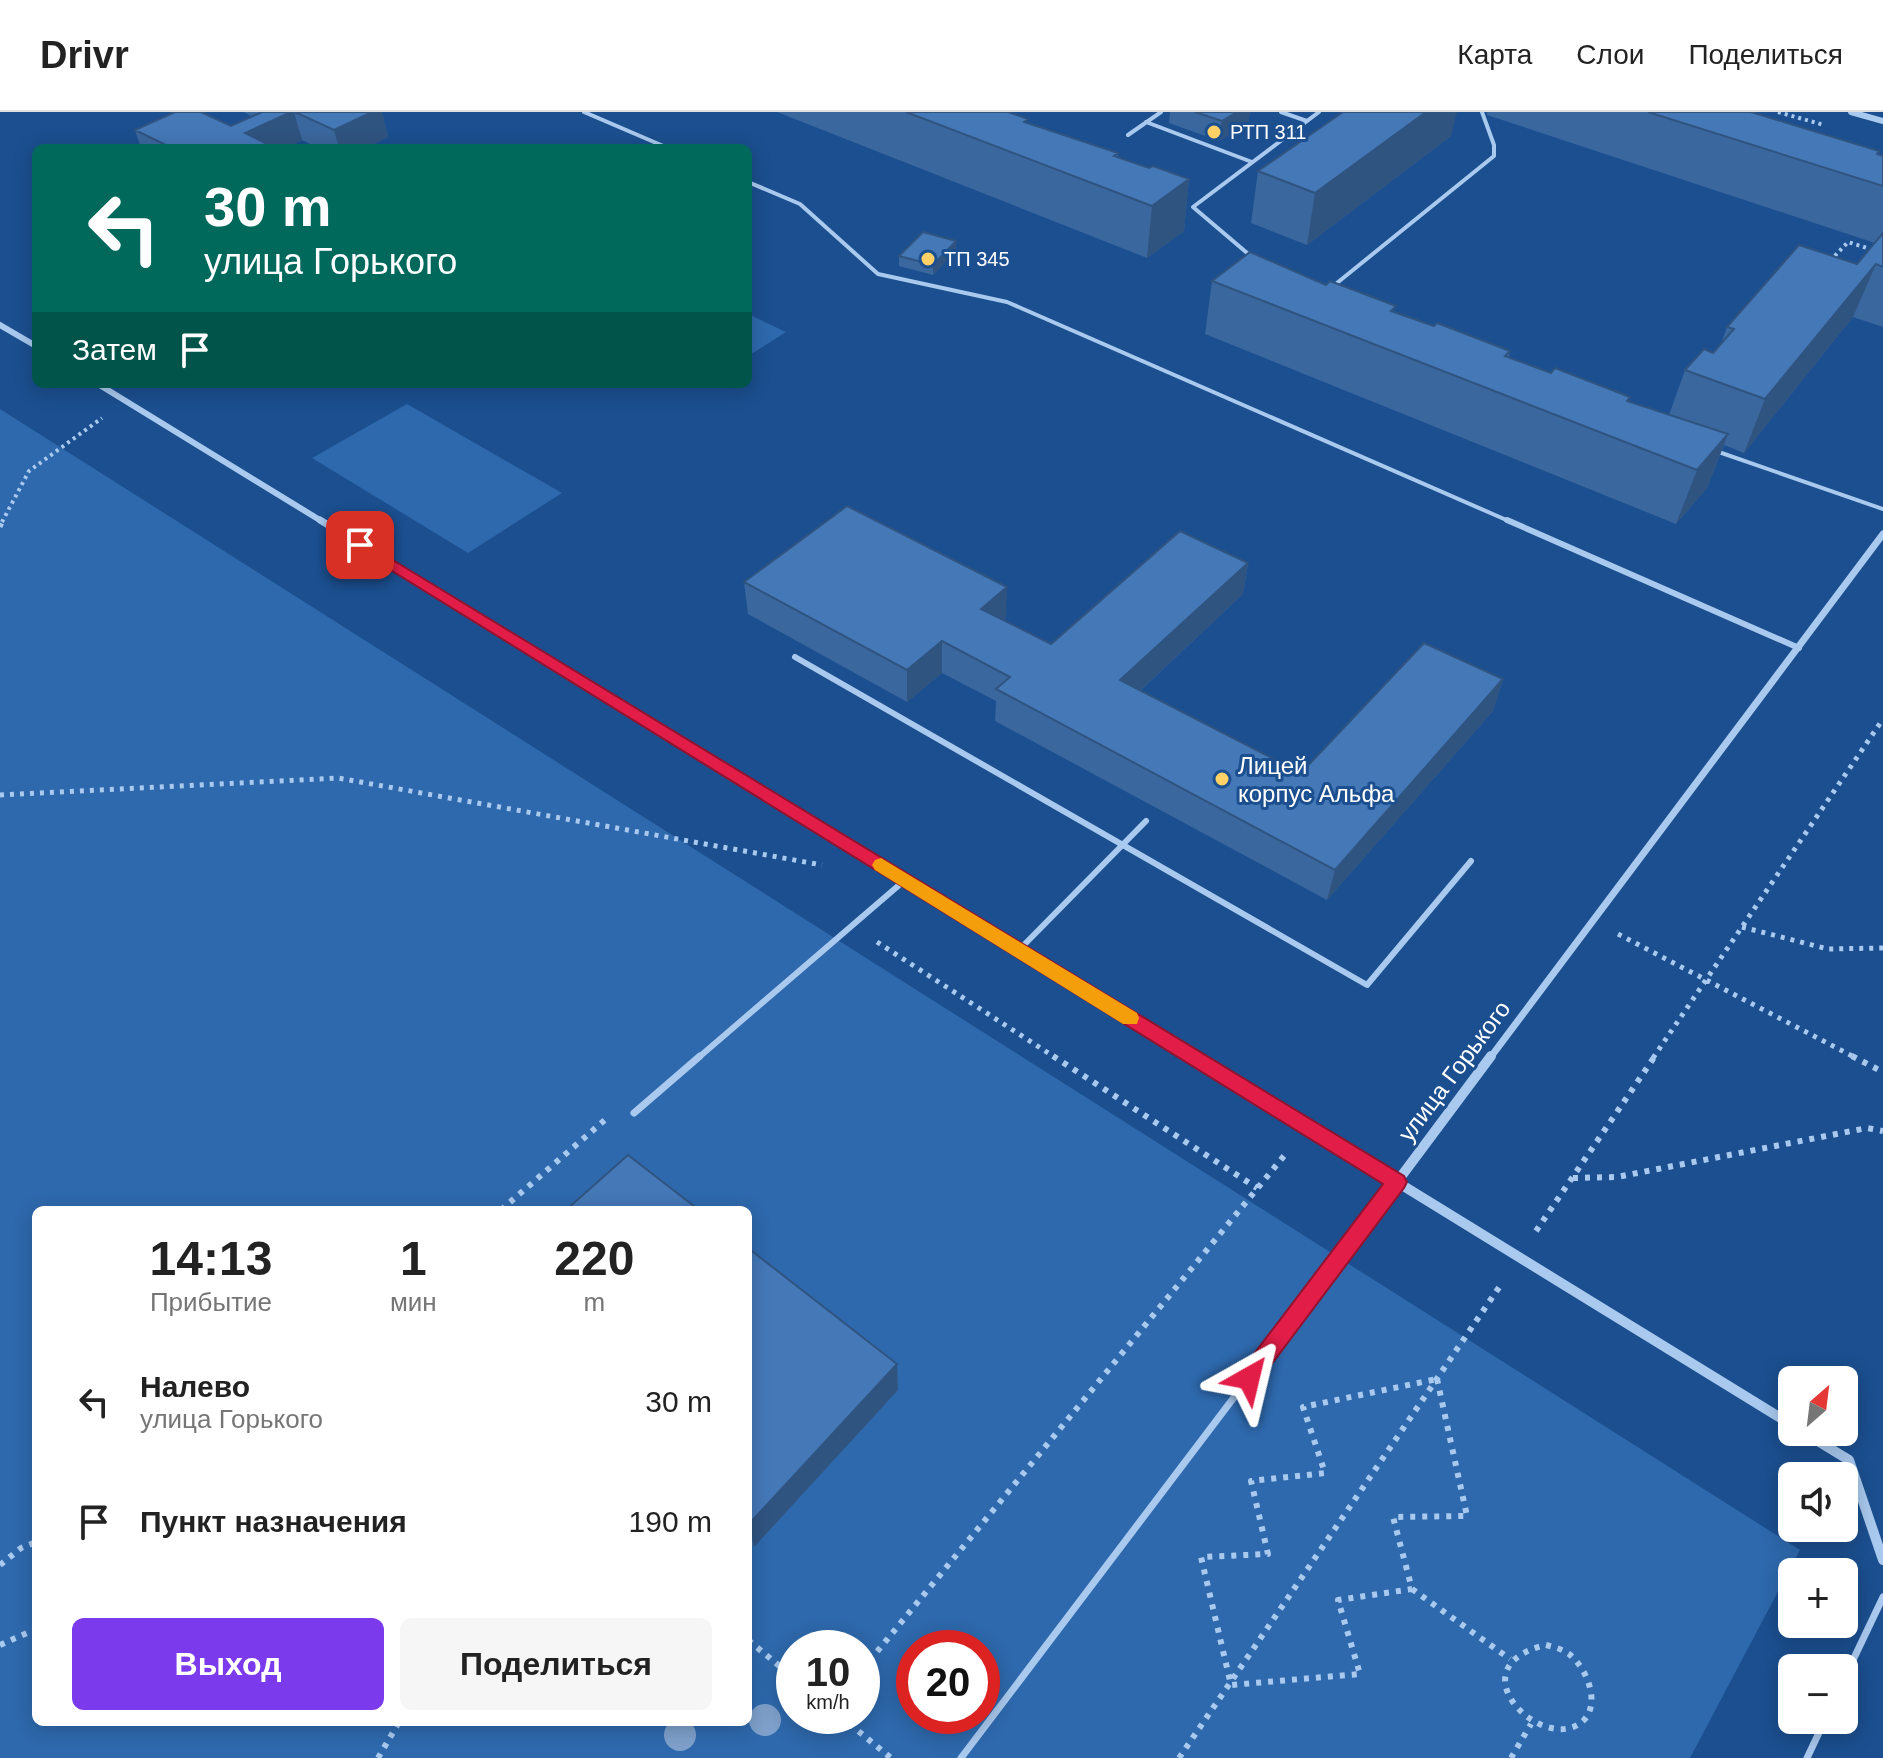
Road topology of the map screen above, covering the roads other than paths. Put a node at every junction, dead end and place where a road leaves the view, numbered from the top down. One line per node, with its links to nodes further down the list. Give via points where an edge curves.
1 (584, 112): 11 (lane)
2 (1161, 112): 9 (lane)
3 (1281, 112): 7 (lane)
4 (1319, 112): 7 (lane)
5 (1482, 112): 15 (lane, via 1494,156)
6 (1851, 112): 8 (street)
7 (1307, 121): 12 (lane)
8 (1883, 121)
9 (1146, 122): 10 (lane); 12 (lane)
10 (1128, 135)
11 (659, 144)
12 (1252, 162): 14 (lane, via 1193,207 1250,257)
13 (752, 184): 22 (lane, via 800,204 878,274 1007,302)
14 (1263, 262)
15 (1321, 295)
16 (0, 325): 17 (street)
17 (32, 344)
18 (104, 388): 27 (street)
19 (1711, 450): 20 (lane)
20 (1883, 509)
21 (1883, 534): 22 (street, улица Горького)
22 (1799, 648): 30 (street, улица Горького)
23 (795, 657): 25 (lane)
24 (1146, 821): 25 (lane)
25 (1123, 845): 26 (lane, via 1367,985); 28 (lane)
26 (1471, 861)
27 (905, 880): 28 (street); 29 (lane)
28 (1019, 950): 30 (street)
29 (634, 1113)
30 (1397, 1182): 31 (street); 37 (lane)
31 (1778, 1416)
32 (1826, 1446): 33 (street, via 1849,1460)
33 (1883, 1560)
34 (1883, 1597): 35 (lane)
35 (1856, 1654)
36 (1818, 1734): 38 (lane)
37 (961, 1758)
38 (1807, 1758)

